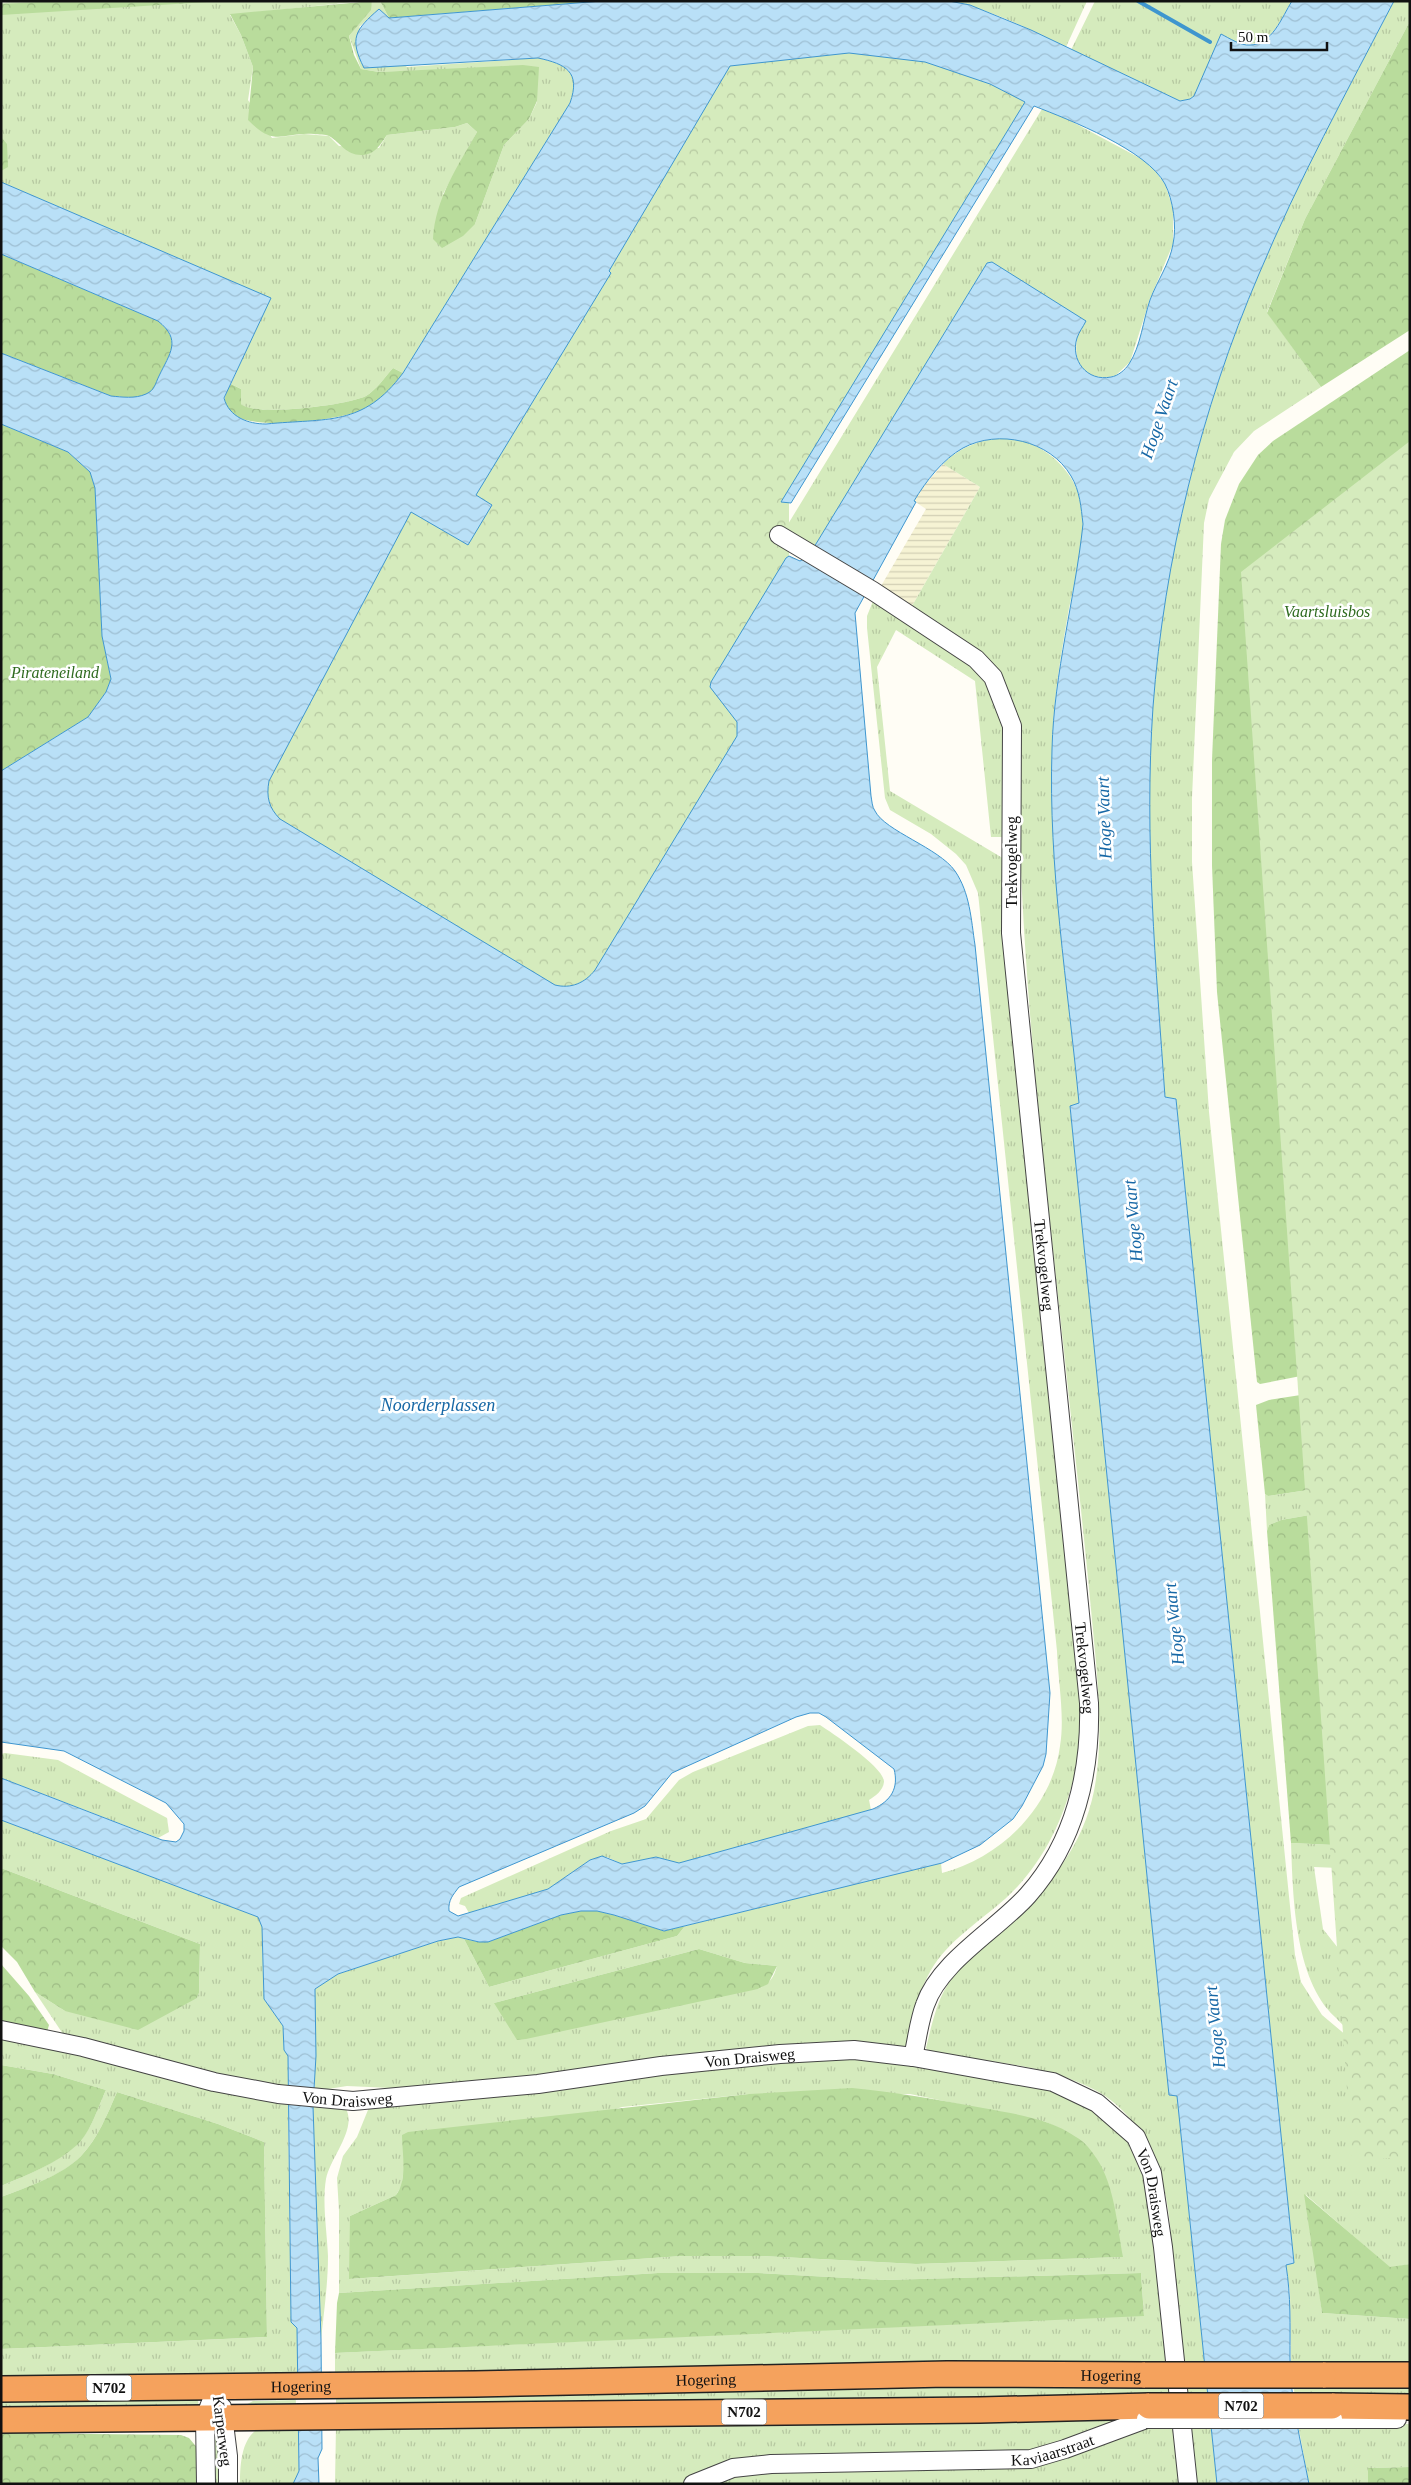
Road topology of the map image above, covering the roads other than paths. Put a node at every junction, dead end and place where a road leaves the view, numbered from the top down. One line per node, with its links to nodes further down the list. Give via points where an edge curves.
1 (779, 535): 3 (street, Trekvogelweg, via 873,591 976,659 993,676 1012,726 1011,933 1053,1328 1090,1739 1072,1820 1054,1860 1028,1895 944,1973 925,2004)
2 (1, 2030): 3 (street, Von Draisweg, via 83,2046 214,2082 278,2094 377,2100 780,2054 854,2050)
3 (913, 2057): 16 (street, Von Draisweg, via 1053,2082 1096,2103 1136,2137 1152,2173 1162,2238)
4 (1410, 2375): 5 (highway, Hogering / N702, bridge, via 947,2374)
5 (217, 2387): 6 (highway, Hogering / N702); 10 (street, Karperweg)
6 (1, 2388)
7 (1410, 2407): 9 (highway, Hogering / N702)
8 (1147, 2412): 9 (highway, Hogering / N702, bridge); 10 (highway, Hogering / N702, via 980,2410); 15 (street, Kaviaarstraat, via 1065,2449 1031,2458 771,2464 733,2468)
9 (1332, 2413): 11 (street)
10 (214, 2417): 12 (highway, Hogering / N702); 13 (street, Karperweg); 14 (street, Karperweg)
11 (1410, 2419)
12 (1, 2420)
13 (206, 2484)
14 (228, 2484)
15 (693, 2484)
16 (1188, 2484)

